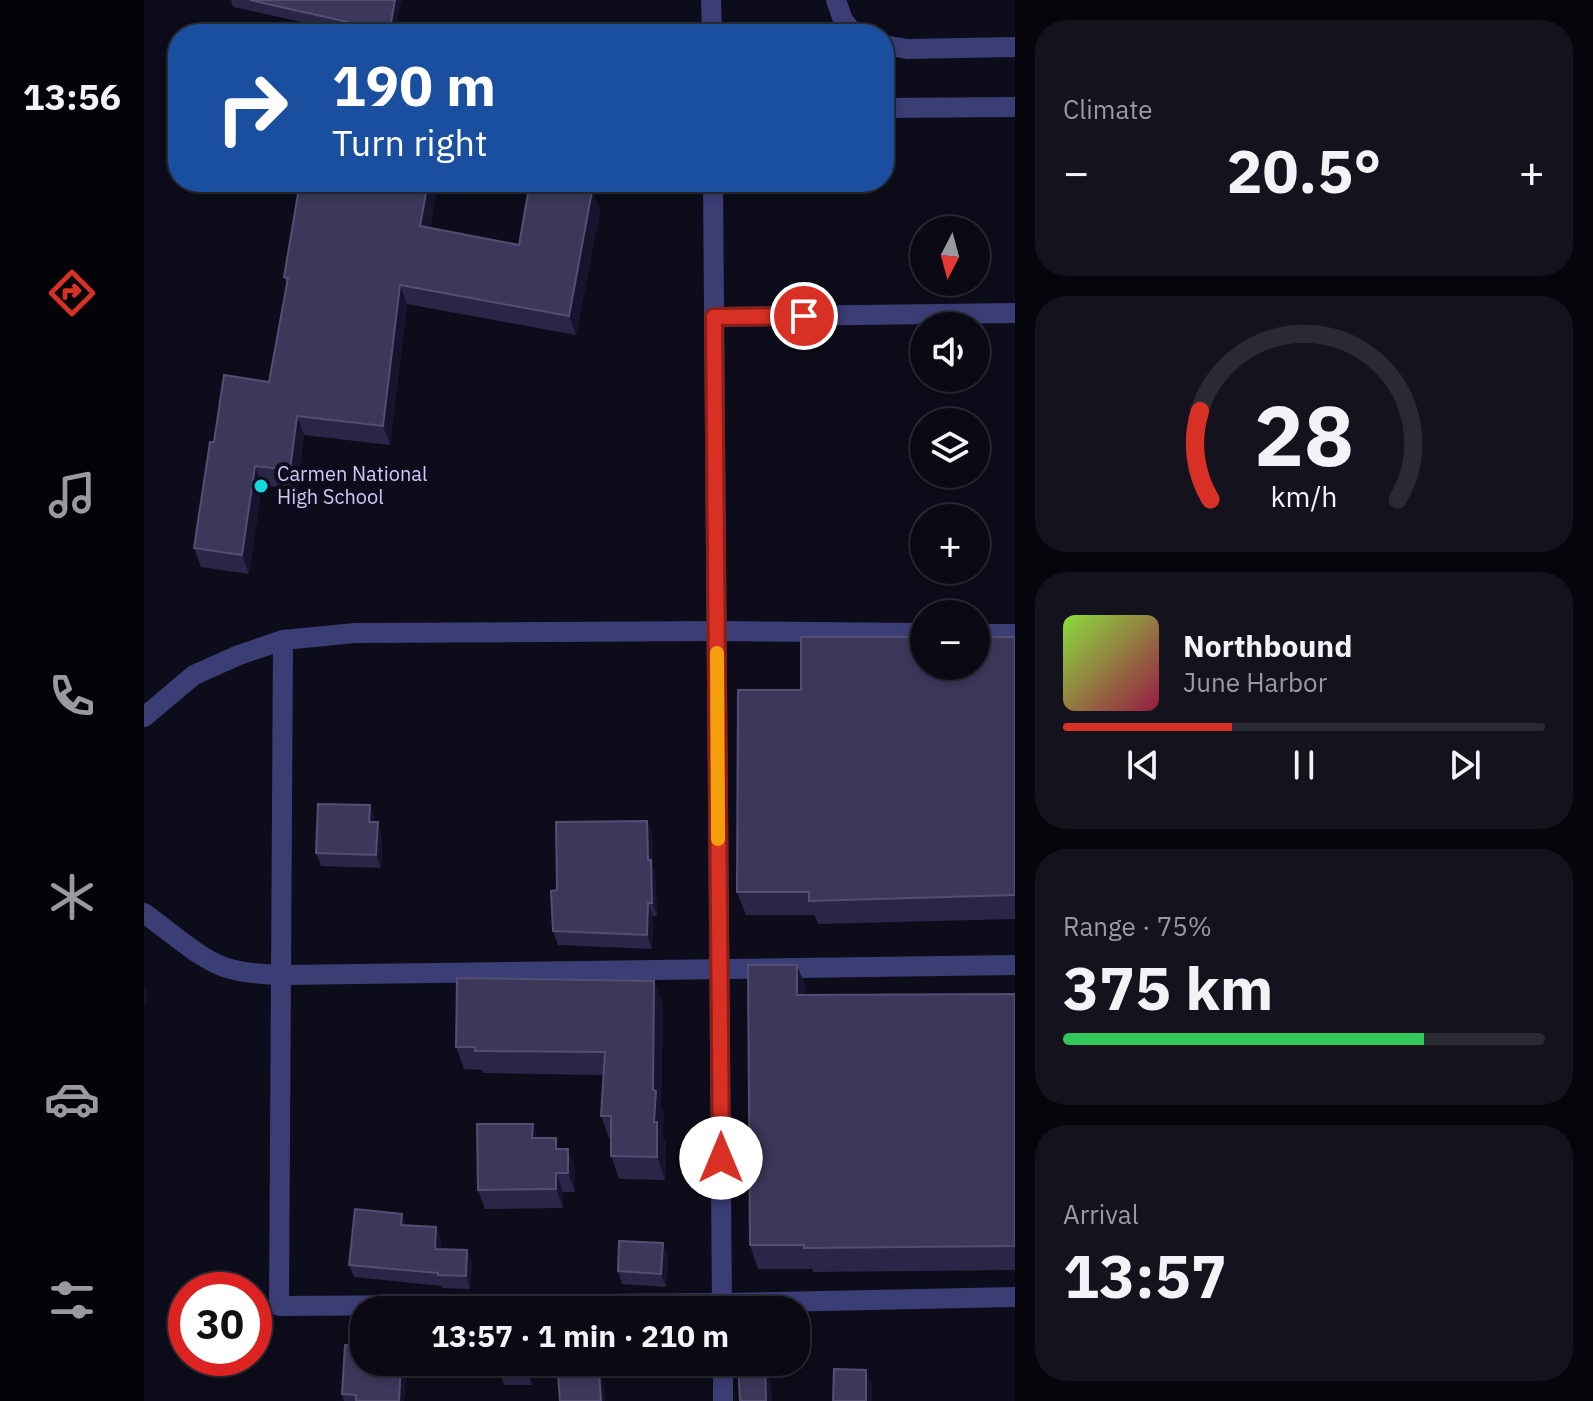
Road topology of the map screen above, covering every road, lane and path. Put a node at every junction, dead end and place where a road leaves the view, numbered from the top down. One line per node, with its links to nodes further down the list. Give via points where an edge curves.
1 (711, 0): 3 (street)
2 (836, 0): 4 (street)
3 (712, 24)
4 (846, 24)
5 (894, 47): 6 (street)
6 (1015, 47)
7 (1015, 107): 8 (street)
8 (894, 108)
9 (713, 192): 11 (street)
10 (1015, 313): 11 (street)
11 (714, 317): 12 (street)
12 (717, 631): 13 (street); 16 (street, via 355,633); 20 (street)
13 (910, 633)
14 (990, 634): 15 (street)
15 (1015, 634)
16 (283, 640): 17 (street, via 194,675); 21 (street)
17 (144, 717)
18 (144, 913): 21 (street, via 223,967)
19 (1015, 965): 20 (street)
20 (719, 970): 21 (street); 22 (street)
21 (281, 975): 25 (street, via 279,1306)
22 (722, 1296)
23 (1015, 1297): 24 (street)
24 (810, 1303)
25 (350, 1306)
26 (723, 1376): 27 (street)
27 (723, 1401)

